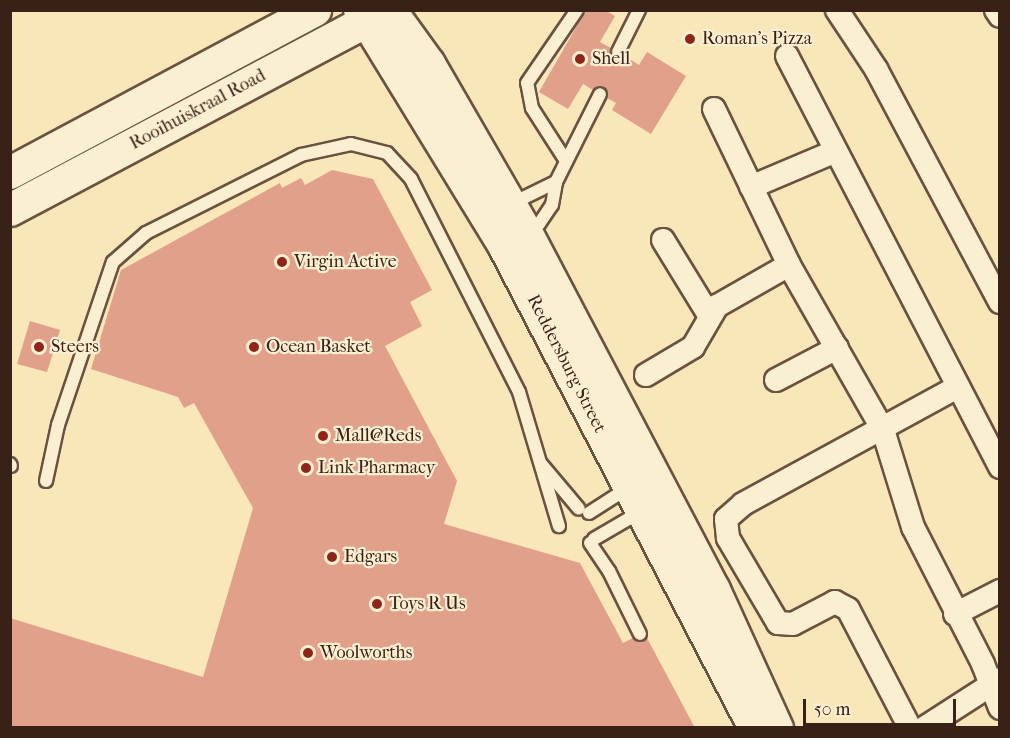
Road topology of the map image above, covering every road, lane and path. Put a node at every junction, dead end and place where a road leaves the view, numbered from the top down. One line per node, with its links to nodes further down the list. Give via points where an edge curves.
1 (315, 10): 14 (street, Rooihuiskraal Road)
2 (577, 10): 13 (lane, via 527,83 532,108)
3 (639, 10): 8 (lane)
4 (837, 10): 22 (street, via 876,69)
5 (996, 10): 7 (street)
6 (376, 13): 17 (street, Rooihuiskraal Road); 18 (street, Reddersburg Street, via 429,64)
7 (999, 16)
8 (618, 52)
9 (787, 56): 12 (street)
10 (600, 94): 13 (lane)
11 (714, 109): 16 (street)
12 (836, 151): 16 (street); 27 (street)
13 (566, 161): 15 (lane)
14 (10, 173)
15 (556, 182): 18 (lane); 19 (lane, via 552,205)
16 (752, 187): 21 (street)
17 (10, 210)
18 (500, 211): 19 (street, Reddersburg Street)
19 (523, 234): 32 (street, Reddersburg Street); 32 (street, Reddersburg Street, via 552,280)
20 (663, 240): 23 (street)
21 (789, 265): 23 (street); 24 (street)
22 (999, 302)
23 (709, 315): 25 (street, via 693,347)
24 (837, 348): 26 (street); 28 (street)
25 (646, 375)
26 (776, 380)
27 (958, 387): 28 (street); 30 (street)
28 (883, 430): 35 (street, via 913,527); 41 (street, via 737,508 726,519 725,527 778,623 793,624 835,602 848,609)
29 (540, 462): 31 (lane, via 519,392 411,179 387,153 351,144 301,155 146,233 113,262 58,425); 32 (lane, via 584,511); 33 (lane)
30 (999, 467)
31 (46, 481)
32 (647, 492): 36 (lane, via 592,541); 39 (street, Reddersburg Street); 40 (street, Reddersburg Street, via 714,590)
33 (559, 526)
34 (999, 591): 35 (street)
35 (956, 614): 37 (street)
36 (640, 634)
37 (993, 676): 38 (street); 42 (street)
38 (999, 708)
39 (754, 728)
40 (777, 728)
41 (910, 728)
42 (924, 728)

